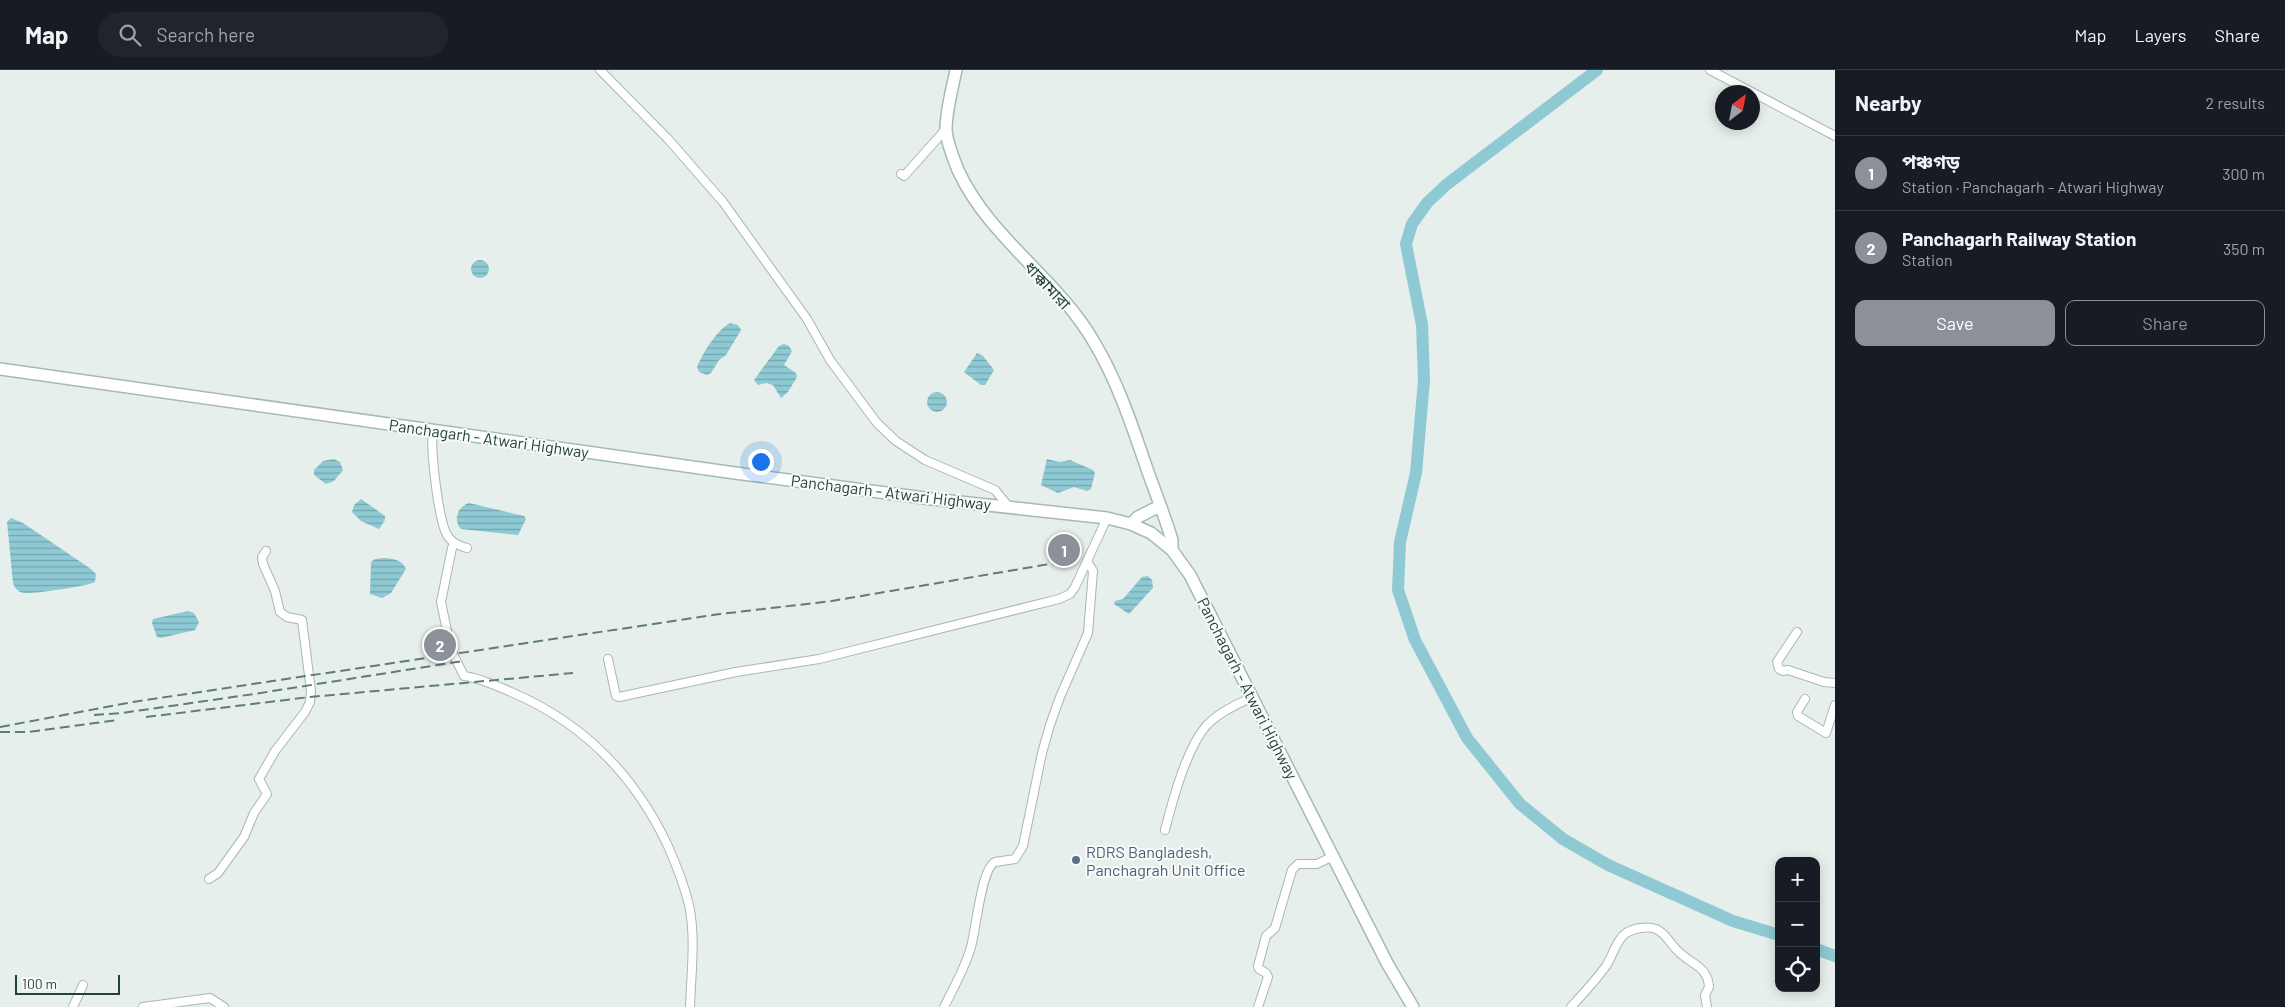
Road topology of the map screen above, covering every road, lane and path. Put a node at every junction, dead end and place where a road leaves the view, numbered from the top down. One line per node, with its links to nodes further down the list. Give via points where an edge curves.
1 (600, 70): 10 (street, via 724,202 808,319 826,354 878,423 920,458 995,490)
2 (956, 70): 4 (main road, ধাক্কামারা)
3 (1710, 70): 5 (street)
4 (946, 129): 6 (street, via 904,176); 9 (main road, ধাক্কামারা, via 954,160 978,205 1018,254 1069,307 1094,341 1117,387)
5 (1835, 136)
6 (901, 174)
7 (0, 369): 8 (main road, Panchagarh - Atwari Highway)
8 (433, 429): 10 (main road, Panchagarh - Atwari Highway, via 736,473); 13 (street, via 431,448 443,523)
9 (1160, 506): 12 (main road); 15 (main road, ধাক্কামারা, via 1172,540)
10 (1009, 507): 11 (main road, Panchagarh - Atwari Highway)
11 (1107, 518): 12 (main road, Panchagarh - Atwari Highway); 17 (street)
12 (1131, 524): 15 (main road, Panchagarh - Atwari Highway, via 1151,533)
13 (454, 543): 14 (street); 31 (street, via 441,602 451,650 464,676 527,699 561,717 588,738 641,797 662,834 679,872 689,907 692,946)
14 (467, 548)
15 (1172, 550): 21 (main road, Panchagarh - Atwari Highway, via 1197,588)
16 (266, 551): 26 (street, via 262,557 263,564 276,591 280,612 302,620 311,695 305,712 275,751 259,779 268,794 254,813 249,830 218,873)
17 (1088, 561): 19 (street, via 1073,591 1059,599 819,659 736,672 619,697 616,696); 32 (street, via 1093,571 1088,633 1050,725 1024,846 1015,859 995,862 987,872 972,945)
18 (1797, 632): 20 (street, via 1777,662 1779,670)
19 (608, 659)
20 (1835, 683)
21 (1252, 697): 24 (street, via 1214,719 1194,743); 25 (main road, Panchagarh - Atwari Highway)
22 (1806, 699): 23 (street, via 1798,716 1826,733)
23 (1835, 706)
24 (1165, 830)
25 (1333, 856): 33 (street, via 1317,864 1298,864 1292,870 1275,928 1264,940 1258,966 1268,977); 34 (main road, Panchagarh - Atwari Highway)
26 (209, 879)
27 (83, 985): 28 (street)
28 (73, 1007)
29 (142, 1007): 30 (street, via 210,998)
30 (224, 1007)
31 (690, 1007)
32 (944, 1007)
33 (1258, 1007)
34 (1413, 1007)
35 (1571, 1007): 36 (street, via 1606,966 1622,937 1642,928 1662,932 1676,950 1705,972 1709,980 1705,995)
36 (1707, 1007)

